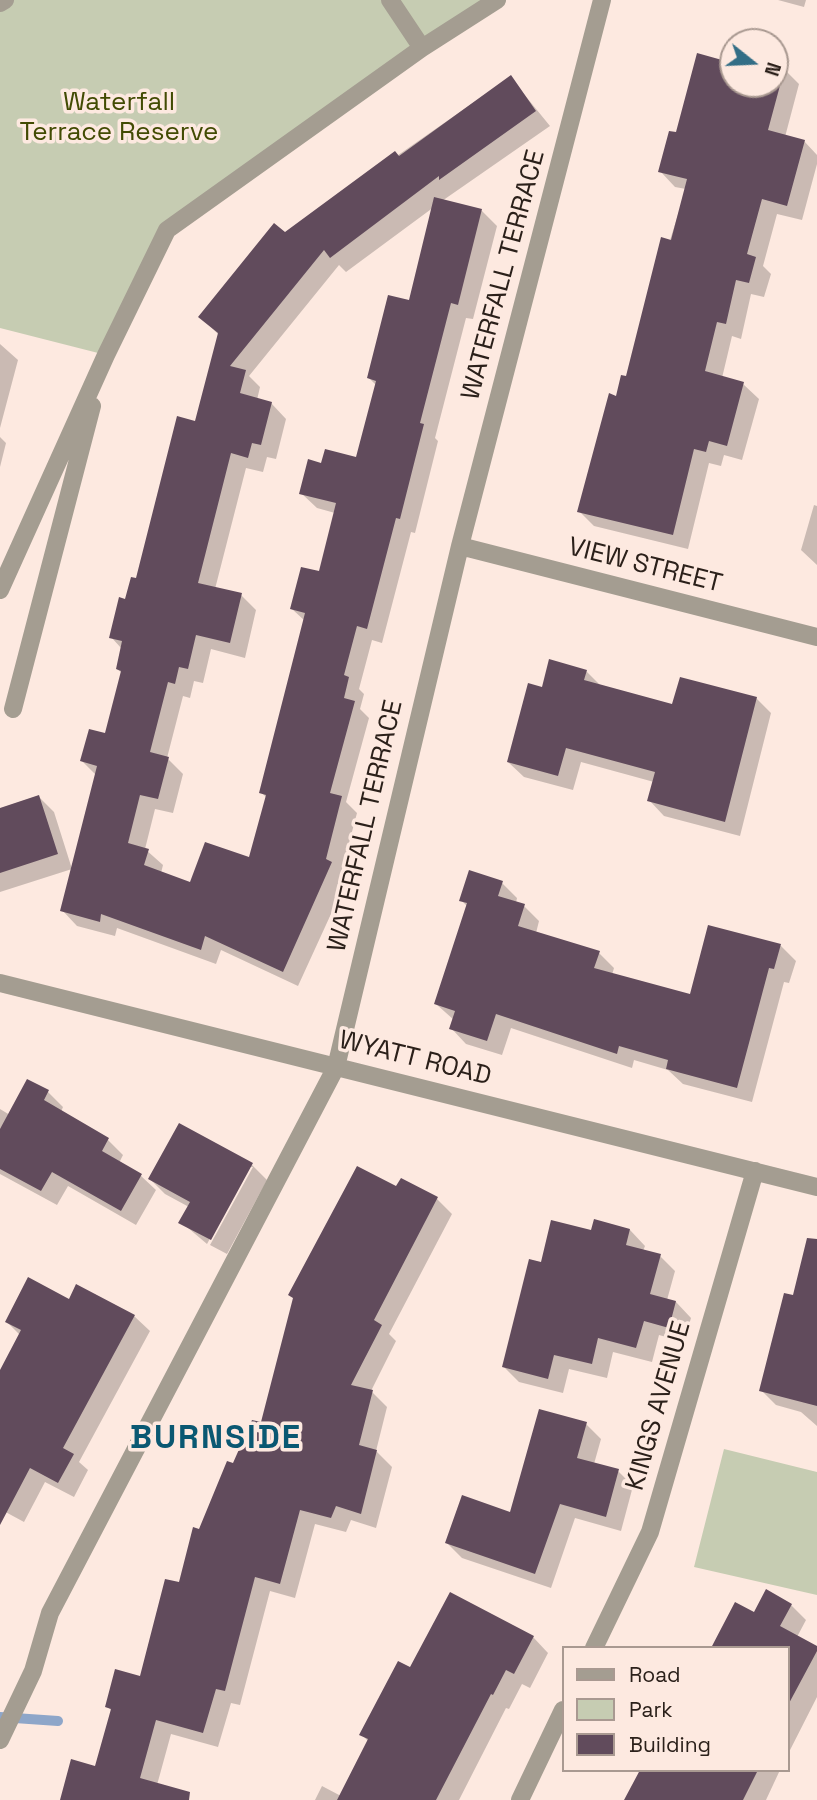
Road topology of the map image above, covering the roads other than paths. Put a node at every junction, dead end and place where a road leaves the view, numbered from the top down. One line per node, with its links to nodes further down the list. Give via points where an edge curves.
1 (5, 0): 5 (street)
2 (390, 0): 6 (street)
3 (497, 0): 6 (street)
4 (602, 0): 8 (street, WATERFALL TERRACE)
5 (0, 3)
6 (422, 48): 7 (street, via 167,230)
7 (106, 355): 9 (street); 11 (street)
8 (460, 546): 10 (street, VIEW STREET); 13 (street, WATERFALL TERRACE)
9 (0, 590)
10 (817, 637)
11 (13, 709)
12 (0, 983): 13 (street, WYATT ROAD)
13 (336, 1067): 14 (street, WYATT ROAD); 18 (street, WATERFALL TERRACE, via 50,1614 33,1671)
14 (755, 1171): 15 (street, WYATT ROAD); 16 (street, KINGS AVENUE, via 650,1532)
15 (817, 1187)
16 (595, 1646)
17 (562, 1712): 19 (street)
18 (0, 1739)
19 (520, 1800)

